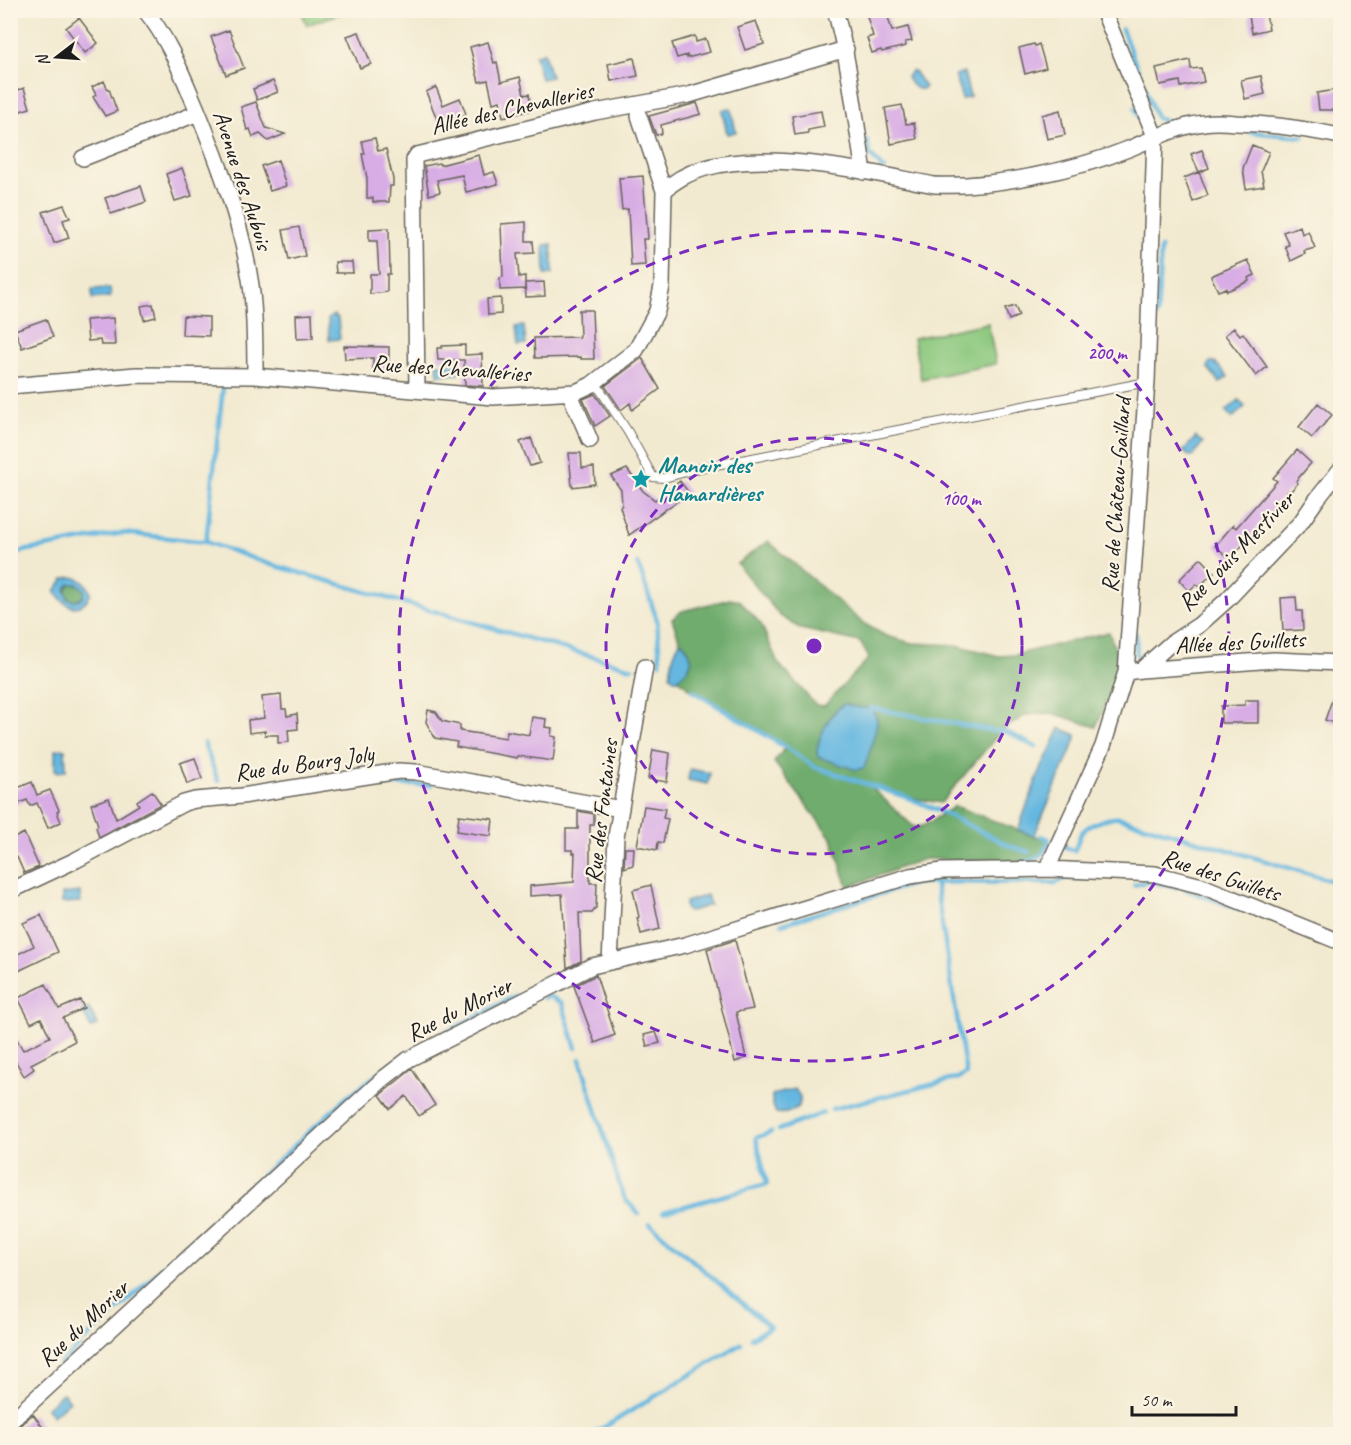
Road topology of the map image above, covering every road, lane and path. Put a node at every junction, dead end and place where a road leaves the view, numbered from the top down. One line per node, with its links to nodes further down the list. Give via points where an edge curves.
1 (145, 10): 5 (street, Avenue des Aubuis, via 172,50)
2 (835, 10): 4 (street)
3 (1103, 10): 7 (street, Rue de Château-Gaillard)
4 (846, 49): 10 (street); 16 (street, Allée des Chevalleries, via 689,95 595,112 417,155)
5 (198, 113): 9 (street); 12 (street, Avenue des Aubuis, via 244,248 254,316)
6 (639, 116): 11 (street, Rue des Chevalleries)
7 (1155, 136): 8 (street, via 1205,122 1284,125); 10 (street, via 1087,162 997,182 934,185); 14 (street, Rue de Château-Gaillard)
8 (1341, 136)
9 (83, 158)
10 (864, 172): 11 (street, via 789,162 736,162 675,180)
11 (664, 191): 13 (street, Rue des Chevalleries, via 662,286 657,311 636,350)
12 (255, 376): 15 (street, Rue des Chevalleries, via 136,375); 16 (street, Rue des Chevalleries)
13 (595, 382): 14 (lane, via 653,477 664,478); 17 (street, Rue des Chevalleries)
14 (1147, 382): 22 (street, Rue de Château-Gaillard)
15 (10, 387)
16 (417, 389): 17 (street, Rue des Chevalleries, via 493,397)
17 (570, 393): 18 (street)
18 (590, 440)
19 (1341, 470): 22 (street, Rue Louis Mestivier, via 1301,522 1227,600 1199,626)
20 (1341, 663): 22 (street, Allée des Guillets, via 1274,660)
21 (645, 667): 23 (street, Rue des Fontaines)
22 (1134, 671): 24 (street, Rue de Château-Gaillard)
23 (621, 809): 25 (street, Rue du Bourg Joly, via 399,771 184,803); 27 (street, Rue des Fontaines)
24 (1047, 869): 26 (street, Rue des Guillets, via 1155,874 1202,886); 27 (street, Rue du Morier, via 962,869 910,876 685,945)
25 (10, 891)
26 (1341, 942)
27 (610, 962): 28 (street, Rue du Morier, via 592,966 409,1059)
28 (10, 1422)

